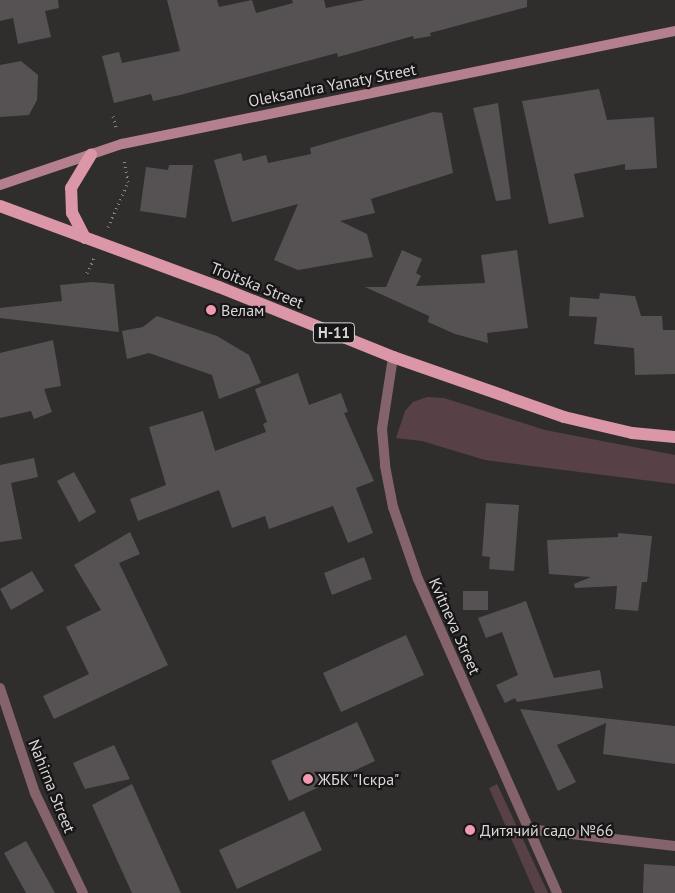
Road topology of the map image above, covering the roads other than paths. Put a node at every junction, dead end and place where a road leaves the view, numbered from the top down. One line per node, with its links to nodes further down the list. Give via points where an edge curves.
1 (675, 31): 2 (street, Oleksandra Yanaty Street, via 122,144)
2 (91, 155): 3 (street, Oleksandra Yanaty Street); 5 (main road, via 71,188 72,213)
3 (0, 185)
4 (0, 206): 5 (main road, Troitska Street / Н-11)
5 (85, 238): 6 (main road, Troitska Street / Н-11)
6 (394, 357): 7 (main road, Troitska Street / Н-11, via 564,418 632,433); 9 (street, Kvitneva Street, via 382,429 393,507 418,578)
7 (675, 437)
8 (0, 688): 11 (street, Nahirna Street, via 35,793)
9 (528, 829): 10 (street); 12 (street, Kvitneva Street)
10 (675, 846)
11 (83, 893)
12 (557, 893)

